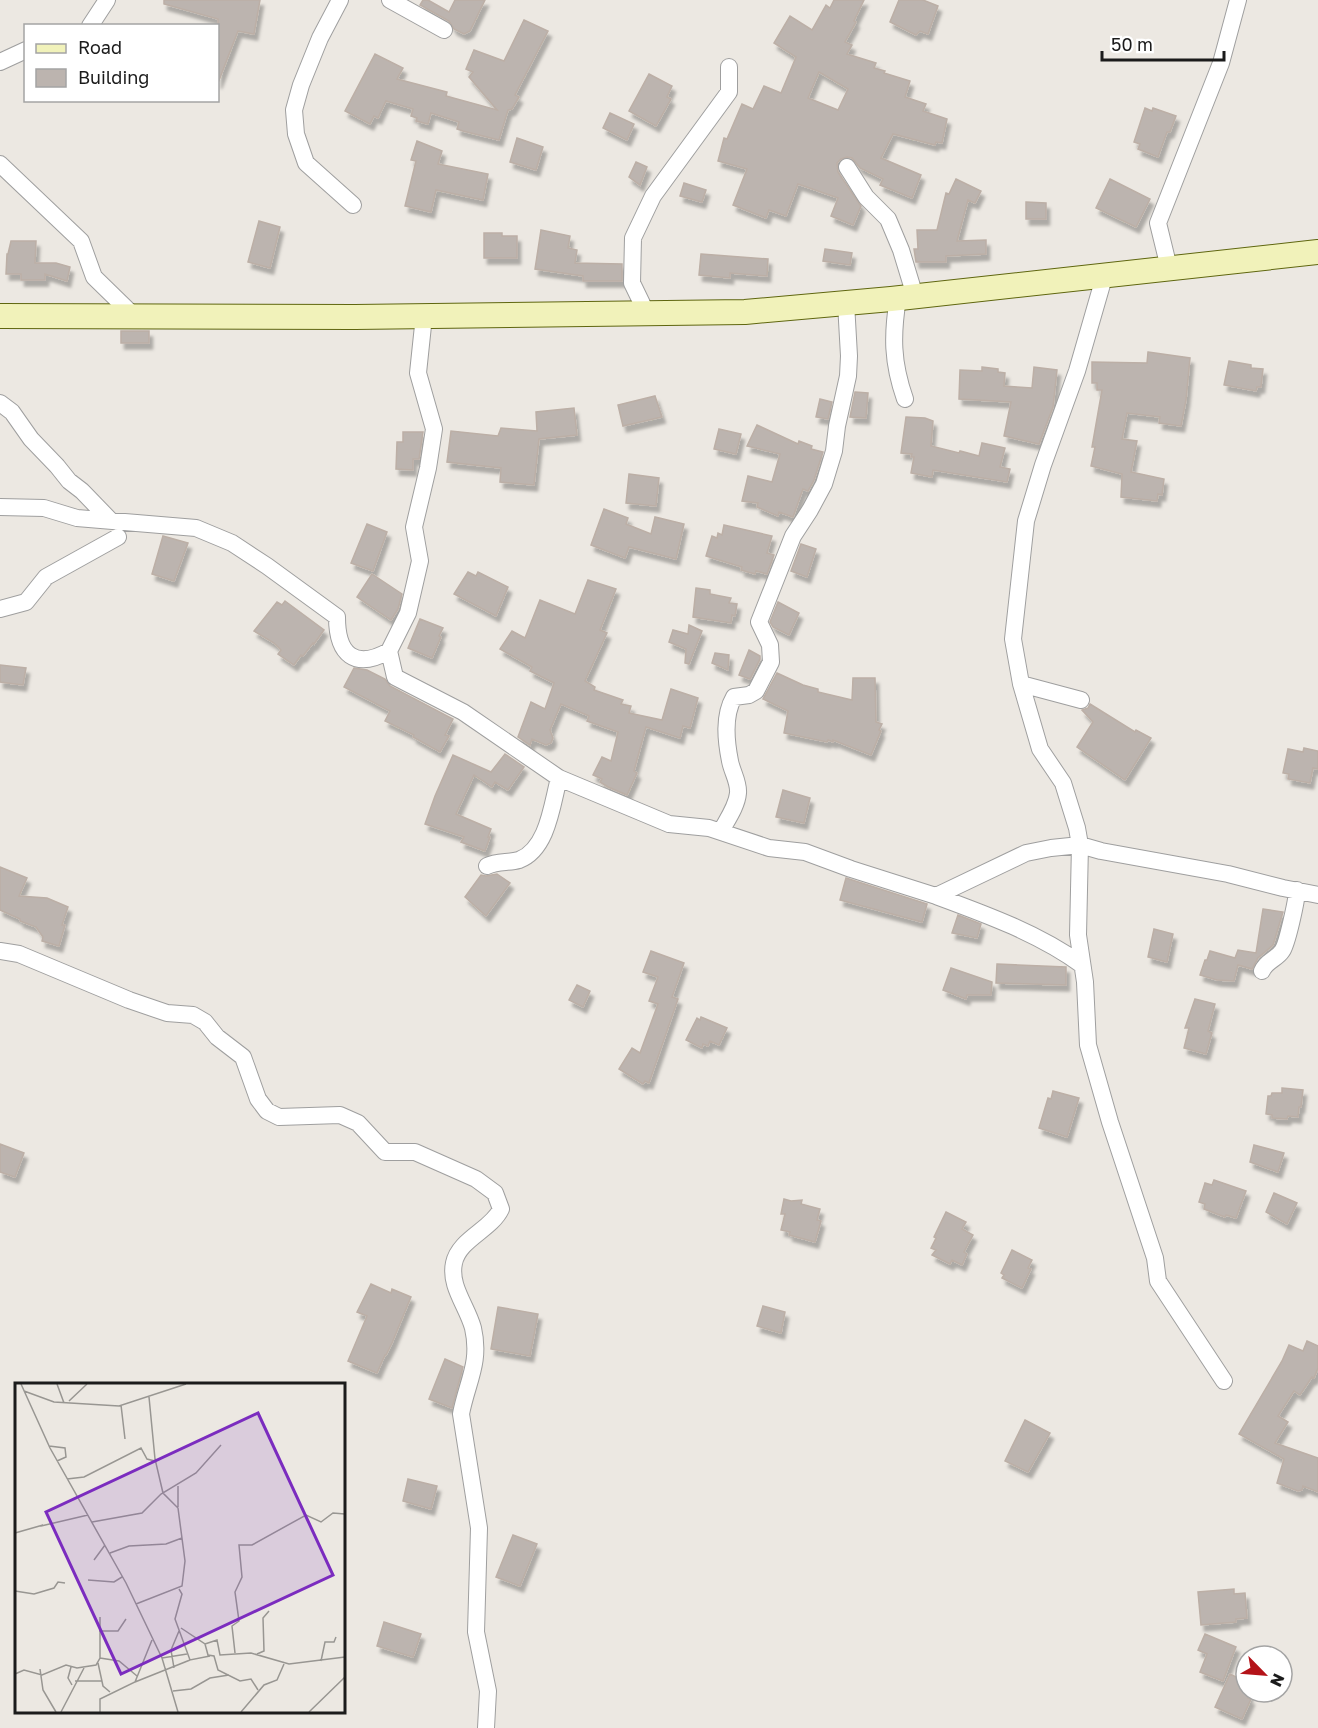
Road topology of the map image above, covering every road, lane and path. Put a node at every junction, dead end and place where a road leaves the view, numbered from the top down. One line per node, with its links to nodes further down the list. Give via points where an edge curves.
1 (107, 0): 5 (street)
2 (340, 0): 12 (street, via 320,38 294,110 296,134 306,163)
3 (390, 0): 6 (street)
4 (1238, 0): 14 (street, via 1221,63 1158,223)
5 (91, 24)
6 (444, 30)
7 (24, 51): 8 (street)
8 (0, 62)
9 (729, 67): 18 (street, via 729,92 653,196 633,238 632,283)
10 (0, 164): 20 (street, via 81,241 94,277)
11 (847, 167): 16 (street, via 866,197 888,219 901,250)
12 (353, 205)
13 (1318, 252): 14 (main road)
14 (1169, 268): 15 (main road)
15 (1105, 274): 16 (main road); 29 (street, via 1026,521 1013,639)
16 (907, 297): 17 (main road); 22 (street, via 893,328 894,360)
17 (846, 303): 18 (main road, via 745,312); 32 (street, via 849,366 834,451 824,484 793,536 759,621 770,645 771,663 756,691 734,698 729,705 728,746 738,796)
18 (647, 314): 21 (main road)
19 (0, 316): 20 (main road)
20 (134, 316): 21 (main road)
21 (424, 316): 28 (street, via 418,373 434,429 414,527 420,561 408,613)
22 (904, 399)
23 (0, 403): 25 (street, via 12,412 69,482)
24 (0, 507): 25 (street, via 44,508 76,518)
25 (111, 521): 28 (street, via 196,528 232,543 337,617 337,636 345,652 358,659 374,659)
26 (118, 537): 27 (street, via 46,577 26,602)
27 (0, 609)
28 (389, 651): 31 (street, via 395,677 463,712)
29 (1021, 684): 30 (street); 33 (street, via 1040,749 1063,783)
30 (1081, 700)
31 (559, 778): 32 (street, via 669,824); 34 (street, via 543,834 533,851 516,861 497,861)
32 (721, 831): 37 (street, via 769,848 805,852)
33 (1080, 845): 35 (street); 37 (street, via 1026,853); 39 (street, via 1078,935)
34 (487, 866)
35 (1297, 890): 36 (street); 40 (street, via 1297,904 1282,953 1264,965)
36 (1317, 894)
37 (936, 896): 39 (street, via 1000,920)
38 (0, 951): 42 (street, via 19,954 167,1013 193,1015 243,1057 258,1099 267,1111 279,1117 340,1115 358,1123 385,1152 416,1152 476,1179 495,1193 501,1209 497,1219 464,1245 454,1261 452,1278 473,1328 476,1355 461,1414 478,1528 476,1632 488,1691)
39 (1082, 964): 41 (street, via 1088,1045 1155,1258 1158,1281)
40 (1262, 971)
41 (1224, 1381)
42 (486, 1728)

